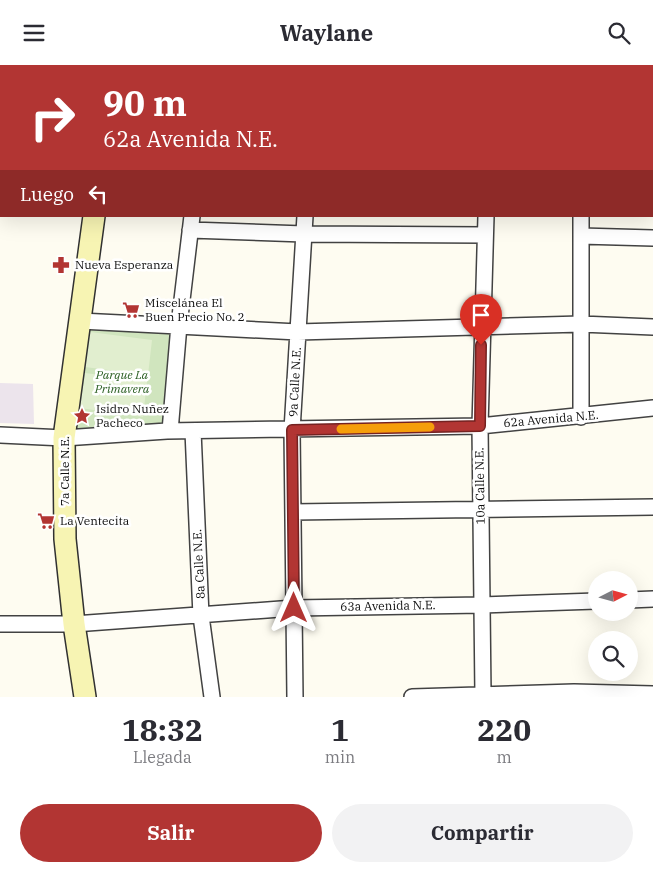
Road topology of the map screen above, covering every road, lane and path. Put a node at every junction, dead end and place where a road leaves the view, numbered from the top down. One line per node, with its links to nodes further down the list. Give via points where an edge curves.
1 (94, 217): 10 (street, 7a Calle N.E.)
2 (304, 217): 6 (street, 9a Calle N.E.)
3 (486, 217): 7 (street, 10a Calle N.E.)
4 (581, 217): 8 (street)
5 (191, 223): 6 (street); 12 (street)
6 (304, 234): 7 (street); 15 (street, 9a Calle N.E.)
7 (485, 235): 13 (street, 10a Calle N.E.)
8 (581, 236): 9 (street); 11 (street)
9 (653, 238)
10 (80, 321): 12 (street); 23 (street, 7a Calle N.E.)
11 (581, 324): 13 (street); 14 (street); 17 (street)
12 (179, 325): 15 (street); 20 (street)
13 (481, 327): 15 (street); 18 (street, 10a Calle N.E.)
14 (653, 327)
15 (298, 332): 19 (street, 9a Calle N.E.)
16 (653, 408): 17 (street, 62a Avenida N.E.)
17 (581, 417): 18 (street, 62a Avenida N.E.)
18 (480, 426): 19 (street, 62a Avenida N.E.); 25 (street, 10a Calle N.E.)
19 (292, 430): 21 (street, 62a Avenida N.E.); 26 (street, 9a Calle N.E.)
20 (170, 431): 21 (street, 62a Avenida N.E.); 23 (street, 62a Avenida N.E.)
21 (193, 431): 32 (street, 8a Calle N.E.)
22 (0, 435): 23 (street, 62a Avenida N.E.)
23 (64, 438): 34 (street, 7a Calle N.E., via 65,539)
24 (653, 507): 25 (street)
25 (480, 509): 26 (street); 30 (street, 10a Calle N.E.)
26 (293, 512): 31 (street, 9a Calle N.E.)
27 (638, 599): 28 (street)
28 (653, 599)
29 (588, 601): 30 (street, 63a Avenida N.E.)
30 (482, 605): 31 (street, 63a Avenida N.E.); 36 (street, 10a Calle N.E.)
31 (294, 608): 32 (street, 63a Avenida N.E.); 39 (street, 9a Calle N.E.)
32 (201, 616): 34 (street, 63a Avenida N.E.); 38 (street, 8a Calle N.E.)
33 (0, 624): 34 (street, 63a Avenida N.E.)
34 (74, 624): 37 (street, 7a Calle N.E.)
35 (653, 694): 36 (street)
36 (482, 695): 40 (street)
37 (85, 697)
38 (212, 697)
39 (295, 697)
40 (412, 697)

